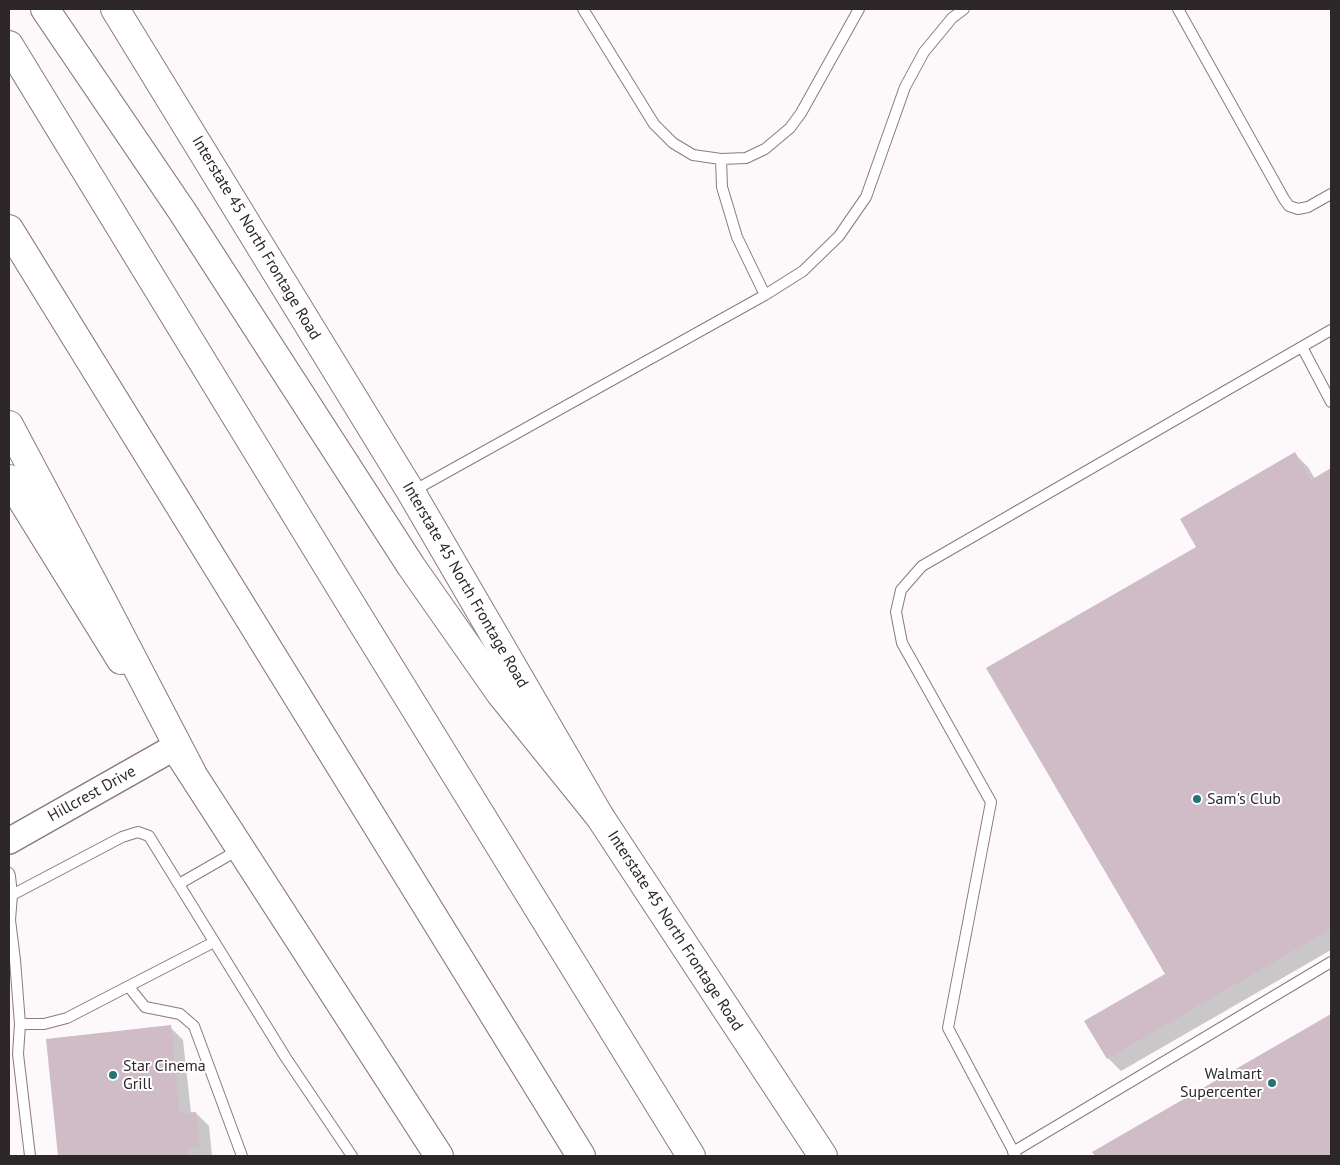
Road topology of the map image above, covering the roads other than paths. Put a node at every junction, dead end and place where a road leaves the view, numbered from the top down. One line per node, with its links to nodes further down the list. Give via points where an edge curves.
1 (45, 9): 20 (main road, via 182,210 411,566 500,693)
2 (115, 9): 17 (main road, Interstate 45 North Frontage Road)
3 (583, 9): 8 (lane, via 654,124 673,144 693,154)
4 (859, 9): 8 (lane, via 790,128 765,149 746,158)
5 (964, 9): 11 (lane, via 952,18 924,52 905,87 866,197 839,236 803,271)
6 (1178, 9): 9 (lane, via 1289,206 1298,209 1308,207)
7 (9, 45): 36 (main road)
8 (721, 159): 11 (lane, via 722,187 737,237)
9 (1331, 194)
10 (9, 229): 35 (main road)
11 (765, 295): 17 (lane)
12 (1331, 330): 13 (lane)
13 (1302, 347): 14 (lane); 30 (lane, via 922,566 901,590 896,612 902,643 992,802 948,1028)
14 (1331, 402)
15 (9, 425): 19 (main road)
16 (9, 479): 18 (main road)
17 (411, 492): 20 (main road, Interstate 45 North Frontage Road)
18 (175, 747): 19 (main road); 21 (street, Hillcrest Drive)
19 (192, 773): 22 (main road)
20 (600, 817): 37 (main road, Interstate 45 North Frontage Road)
21 (9, 841)
22 (240, 848): 24 (lane); 34 (main road)
23 (9, 873): 25 (lane)
24 (179, 884): 25 (lane, via 149,836 138,832 122,837); 26 (lane)
25 (12, 895): 29 (lane, via 10,920)
26 (214, 942): 28 (lane); 33 (lane)
27 (1331, 962): 30 (lane)
28 (129, 987): 29 (lane, via 67,1018 44,1024); 32 (lane, via 144,1007 180,1014 194,1026)
29 (20, 1024): 31 (lane, via 18,1054)
30 (1015, 1154)
31 (30, 1156)
32 (242, 1156)
33 (352, 1156)
34 (439, 1156)
35 (582, 1156)
36 (691, 1156)
37 (823, 1156)

